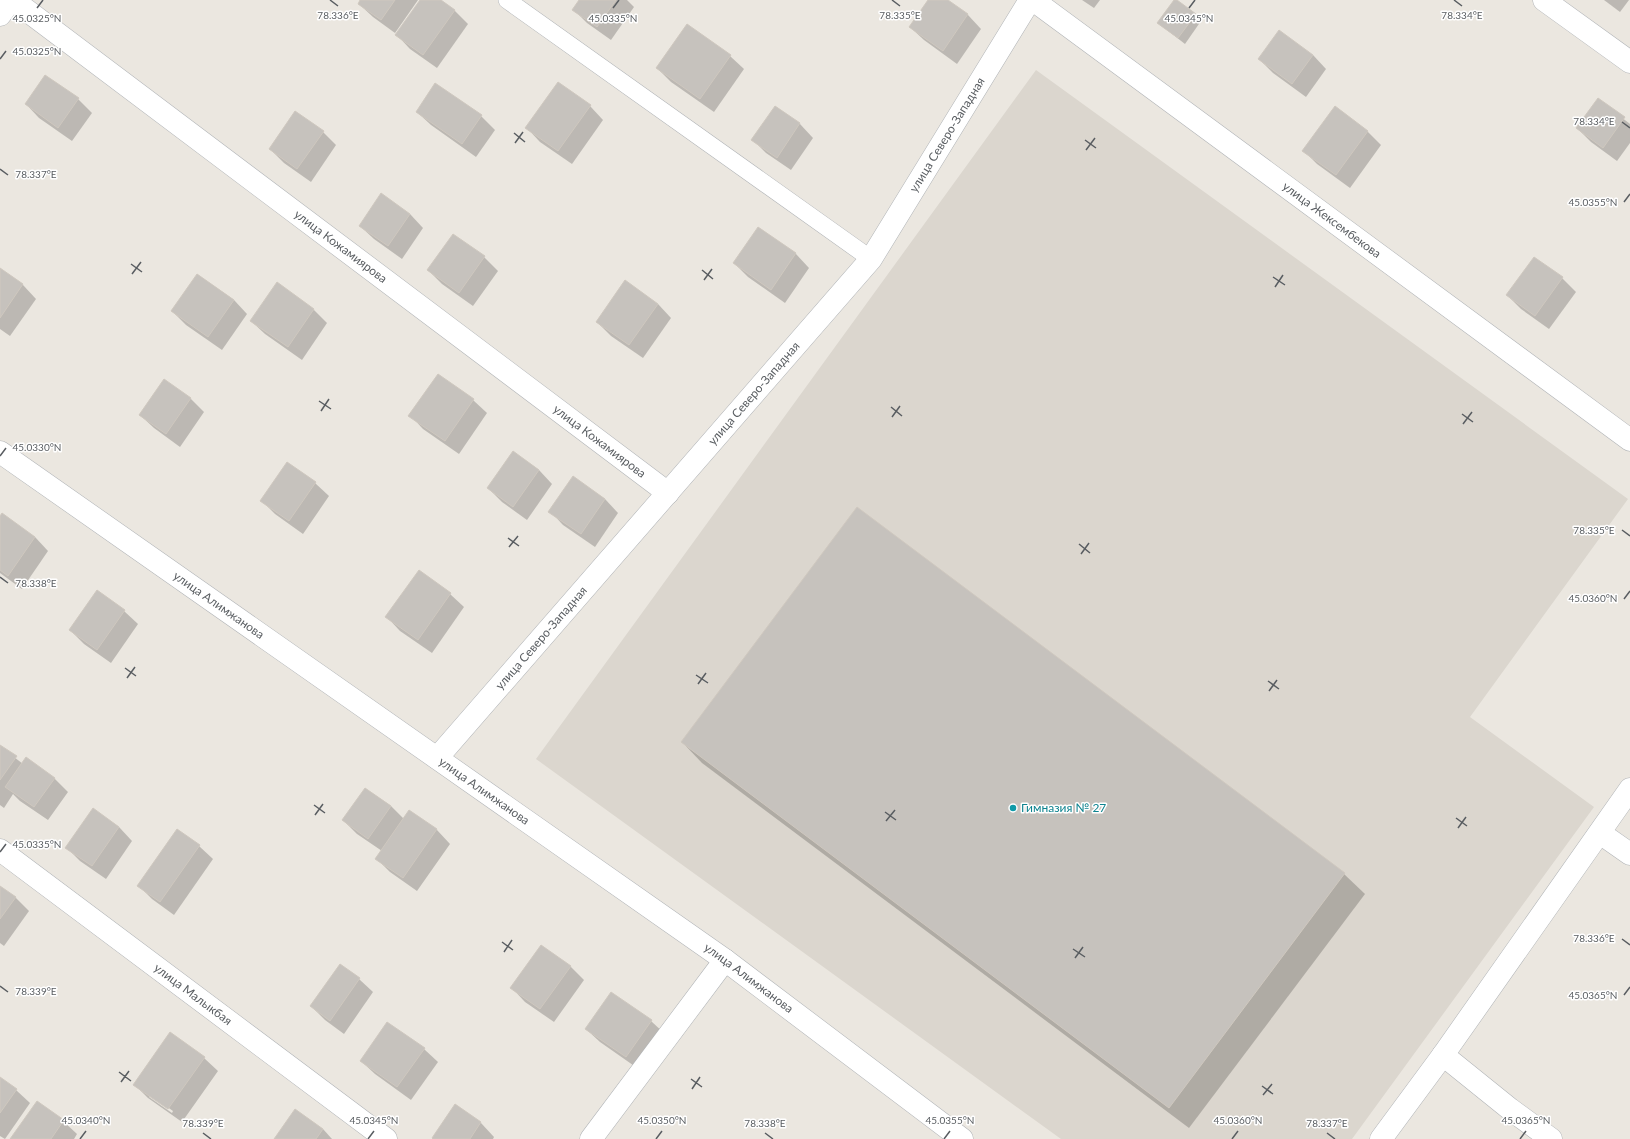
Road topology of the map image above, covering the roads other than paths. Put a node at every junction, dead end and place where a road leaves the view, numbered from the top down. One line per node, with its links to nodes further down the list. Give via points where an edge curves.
1 (12, 0): 5 (street); 10 (street, улица Кожамиярова)
2 (507, 0): 7 (lane)
3 (1031, 0): 7 (street, улица Северо-Западная); 8 (street, улица Жексембекова)
4 (1544, 0): 6 (street)
5 (0, 15)
6 (1630, 62)
7 (871, 259): 10 (street, улица Северо-Западная)
8 (1630, 440)
9 (0, 452): 11 (street, улица Алимжанова)
10 (668, 494): 11 (street, улица Северо-Западная)
11 (438, 758): 16 (street, улица Алимжанова)
12 (1630, 789): 13 (street)
13 (1600, 833): 15 (street); 17 (street)
14 (0, 850): 18 (street, улица Малыкбая)
15 (1630, 854)
16 (725, 960): 19 (street); 20 (street, улица Алимжанова)
17 (1443, 1054): 21 (street); 22 (street)
18 (386, 1139)
19 (592, 1139)
20 (962, 1139)
21 (1382, 1139)
22 (1551, 1139)

